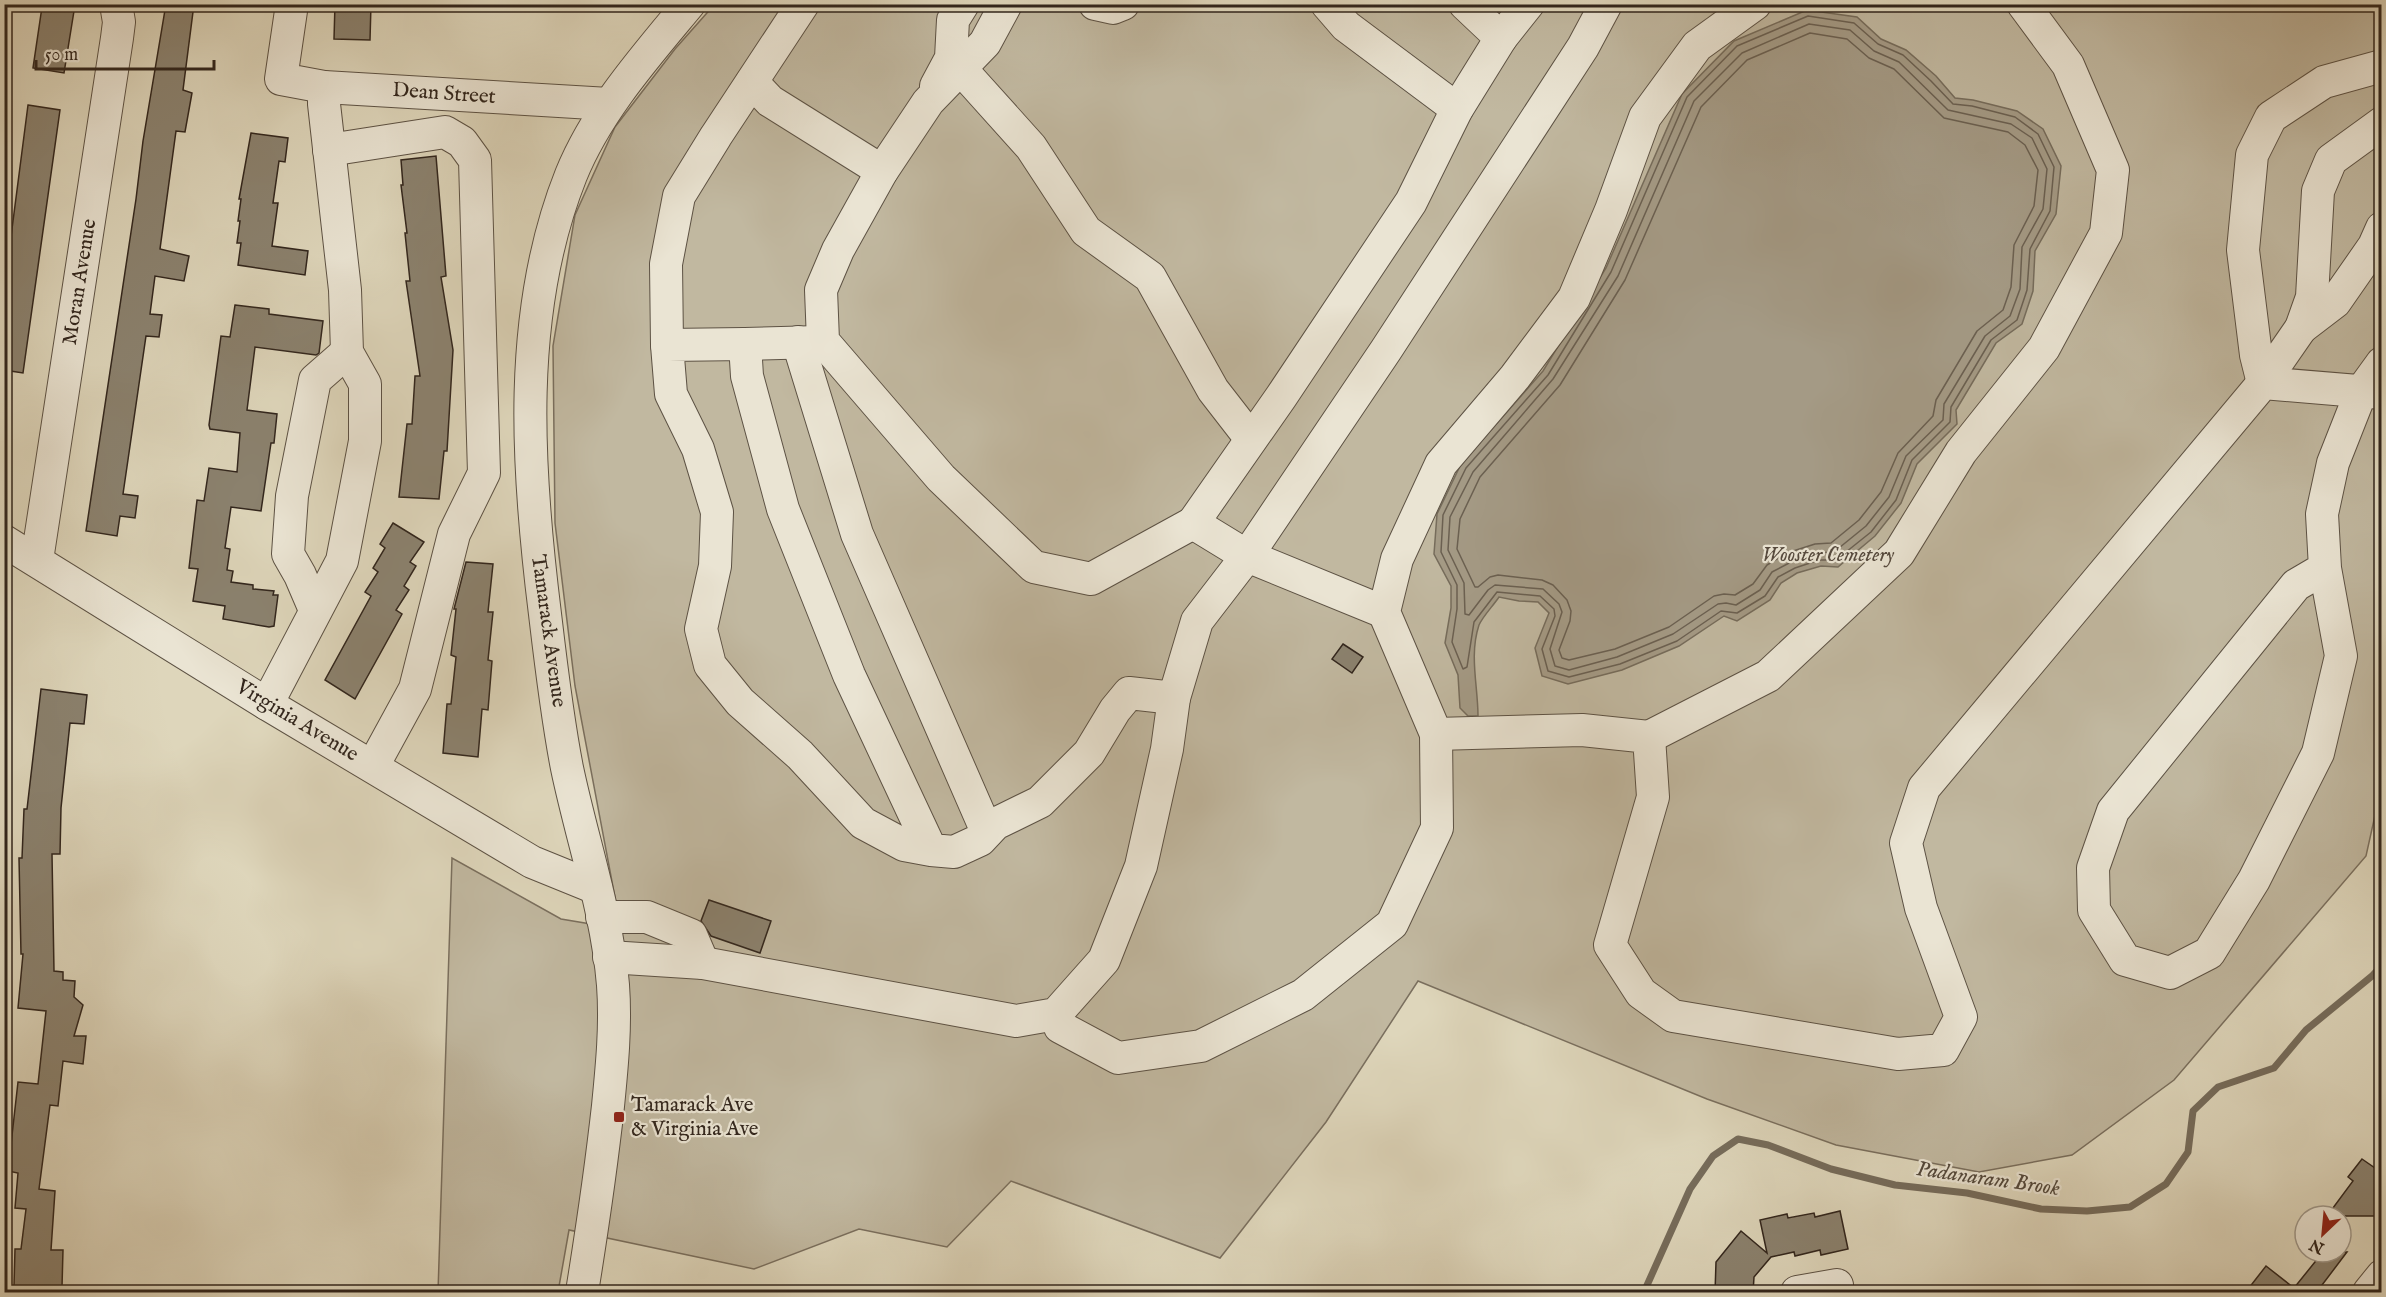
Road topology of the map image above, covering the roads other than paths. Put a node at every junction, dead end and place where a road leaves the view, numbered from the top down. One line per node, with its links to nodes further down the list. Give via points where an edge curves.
1 (116, 4): 39 (street, Moran Avenue, via 117,38)
2 (292, 4): 19 (street, Dean Street, via 281,80)
3 (689, 4): 21 (street, Tamarack Avenue)
4 (803, 4): 18 (street)
5 (963, 4): 20 (street, via 953,20 951,58)
6 (1006, 4): 17 (street, via 985,43)
7 (1095, 4): 8 (street, via 1113,8)
8 (1123, 4)
9 (1327, 4): 22 (street, via 1346,26)
10 (1465, 4): 15 (street)
11 (1528, 4): 15 (street)
12 (1606, 4): 38 (street, via 1454,246)
13 (1755, 4): 42 (street, via 1696,46 1645,117 1574,298 1515,377 1441,464 1397,559)
14 (2023, 4): 46 (street, via 2068,65 2113,170 2106,233 2044,348 1961,452 1899,552 1768,676)
15 (1502, 38): 22 (street)
16 (2382, 66): 33 (street, via 2324,82 2271,117 2252,155 2243,250)
17 (960, 68): 20 (street); 35 (street, via 1031,147 1086,231 1150,277 1214,390)
18 (752, 82): 25 (street, via 770,101); 30 (street, via 679,196 666,264)
19 (324, 87): 21 (street, Dean Street); 24 (street)
20 (928, 102): 25 (street)
21 (609, 104): 50 (street, Tamarack Avenue, via 572,174 548,245 536,324 530,411 535,530 550,651 567,767)
22 (1457, 108): 35 (street, via 1411,202)
23 (2382, 123): 27 (street, via 2331,160 2318,192 2312,297)
24 (330, 150): 31 (street, via 345,290); 47 (street, via 445,132 462,142 475,160 484,473 454,534 415,689)
25 (882, 171): 28 (street, via 838,250 821,290)
26 (2382, 228): 27 (street, via 2335,302)
27 (2301, 328): 33 (street)
28 (810, 342): 29 (street); 36 (street, via 941,478 1035,567 1091,579); 48 (street, via 857,534)
29 (745, 344): 30 (street); 49 (street, via 747,376 783,509 849,675)
30 (667, 345): 49 (street, via 671,394 698,449 717,512 715,566 701,629 710,665 740,702 800,755 863,823 904,845)
31 (346, 352): 41 (street, via 365,384 364,441 342,561); 41 (street, via 315,380 292,496 288,554)
32 (2382, 363): 34 (street)
33 (2263, 383): 34 (street); 46 (street, via 1924,788 1906,843 1921,908 1961,1017 1943,1050 1898,1054 1673,1016 1641,993 1610,945 1653,797)
34 (2372, 392): 40 (street, via 2333,463 2322,514)
35 (1251, 439): 36 (street)
36 (1193, 524): 38 (street)
37 (4, 541): 39 (street, Virginia Avenue)
38 (1247, 556): 42 (street); 43 (street, via 1197,621)
39 (37, 561): 44 (street, Virginia Avenue)
40 (2325, 568): 40 (street, via 2296,585 2113,811 2093,868 2094,910 2125,960 2170,973 2209,952 2260,869 2318,753 2341,656)
41 (315, 610): 44 (street)
42 (1384, 612): 45 (street)
43 (1174, 698): 48 (street, via 1129,693 1114,710 1089,753 1040,802 995,824); 53 (street, via 1141,866 1104,960)
44 (267, 704): 47 (street, Virginia Avenue)
45 (1436, 734): 46 (street, via 1582,730); 53 (street, via 1437,828 1392,924 1303,995 1201,1046 1118,1058 1060,1027)
46 (1649, 737)
47 (373, 766): 50 (street, Virginia Avenue)
48 (987, 832): 49 (street, via 980,840 954,852)
49 (931, 850)
50 (599, 903): 51 (street, Tamarack Avenue); 52 (street, via 691,936)
51 (609, 957): 52 (street); 56 (street, Tamarack Avenue, via 613,986 612,1061 599,1190)
52 (703, 963): 53 (street, via 1016,1021)
53 (1056, 1014)
54 (2382, 1276): 58 (street)
55 (1837, 1285): 57 (street)
56 (582, 1293)
57 (1797, 1293)
58 (2369, 1293)

